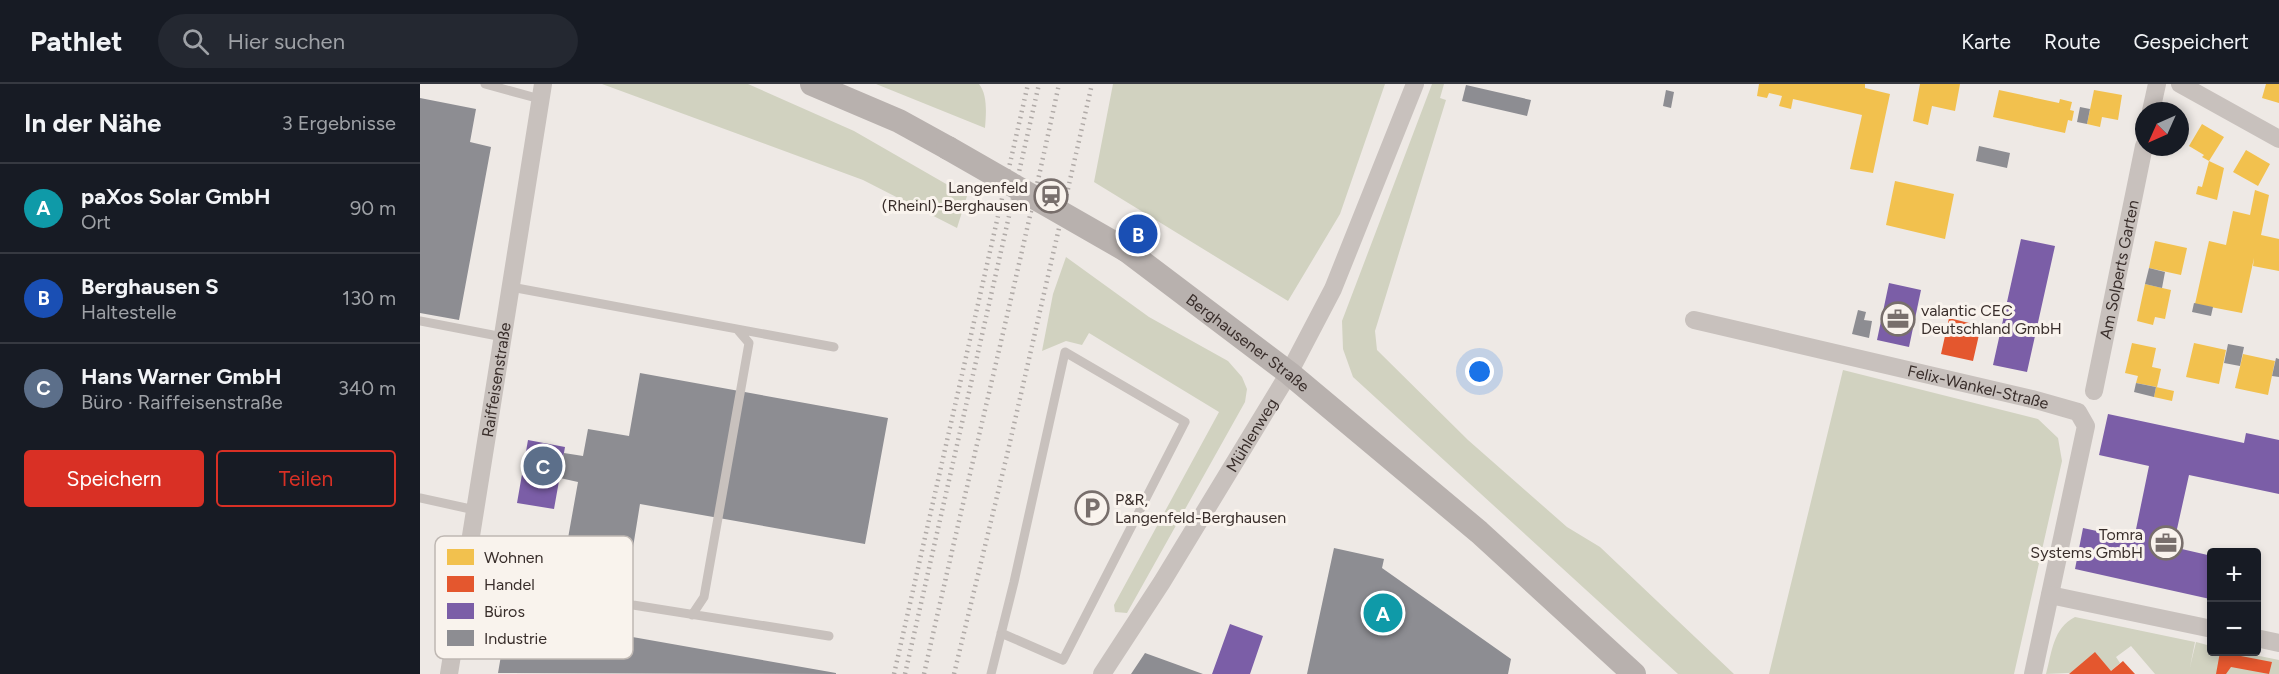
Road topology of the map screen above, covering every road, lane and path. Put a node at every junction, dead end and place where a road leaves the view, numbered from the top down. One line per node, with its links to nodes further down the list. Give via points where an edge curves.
1 (484, 84): 6 (lane)
2 (812, 84): 16 (main road, Berghausener Straße, bridge, via 899,122 1126,250)
3 (1415, 84): 16 (street, Mühlenweg, via 1333,289)
4 (2157, 84): 7 (street)
5 (2180, 84): 8 (street)
6 (541, 92): 10 (street, Raiffeisenstraße)
7 (2153, 102)
8 (2279, 139)
9 (2142, 156): 17 (street, Am Solperts Garten)
10 (511, 287): 13 (lane); 14 (street, Raiffeisenstraße)
11 (1694, 320): 21 (street, Felix-Wankel-Straße, via 2078,412 2086,426)
12 (420, 321): 14 (lane)
13 (737, 329): 15 (lane); 23 (lane, via 749,343 704,597)
14 (503, 337): 19 (street, Raiffeisenstraße)
15 (834, 347)
16 (1289, 373): 32 (street, Mühlenweg); 33 (main road, Berghausener Straße, via 1479,532)
17 (2094, 392)
18 (420, 498): 19 (lane)
19 (475, 510): 20 (street, Raiffeisenstraße)
20 (471, 536)
21 (2050, 596): 24 (street); 34 (street, Felix-Wankel-Straße)
22 (633, 604): 23 (lane)
23 (692, 615): 26 (lane)
24 (2207, 628)
25 (1002, 633): 25 (lane, via 1049,432 1065,352 1185,422 1063,660); 31 (lane)
26 (829, 636)
27 (2261, 639): 28 (street)
28 (2279, 643)
29 (451, 659): 30 (street, Raiffeisenstraße)
30 (449, 674)
31 (991, 674)
32 (1102, 674)
33 (1634, 674)
34 (2033, 674)

